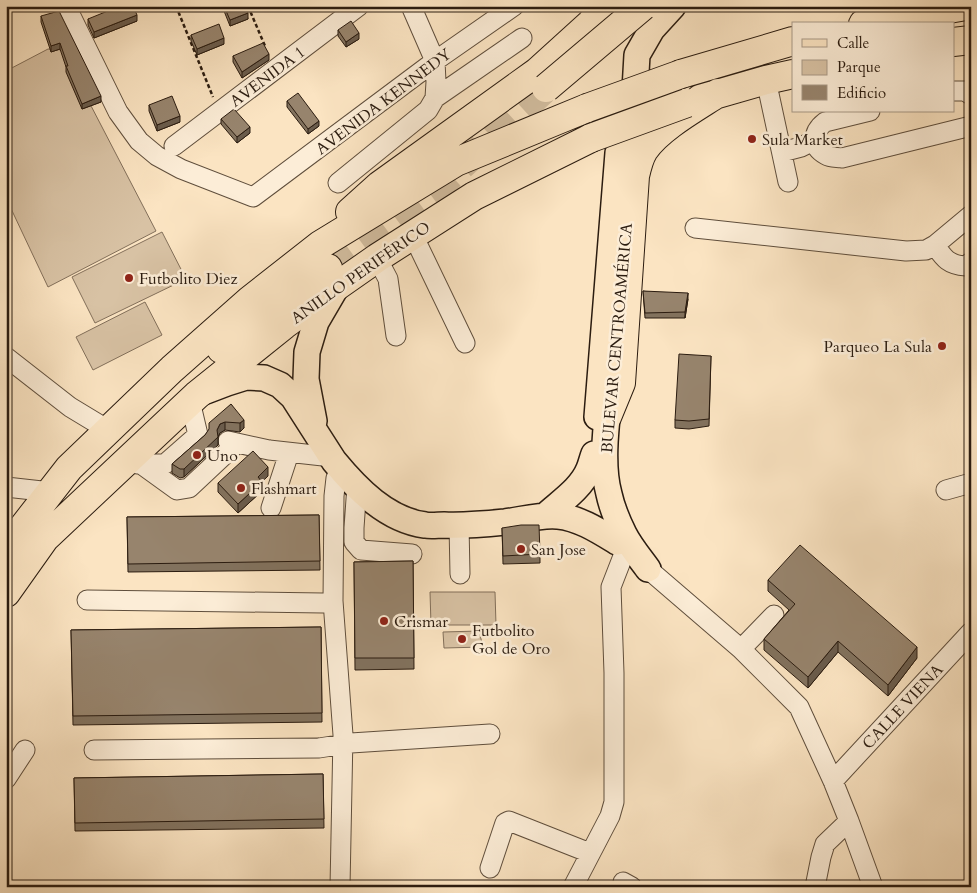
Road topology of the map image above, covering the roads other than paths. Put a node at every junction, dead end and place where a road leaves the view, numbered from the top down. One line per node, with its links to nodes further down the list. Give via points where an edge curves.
1 (66, 6): 17 (street, AVENIDA KENNEDY, via 118,112 139,141 156,156 181,169 253,197)
2 (360, 6): 28 (street, AVENIDA 1)
3 (411, 6): 17 (street)
4 (514, 6): 17 (street, AVENIDA KENNEDY)
5 (606, 6): 38 (highway, via 536,72 380,185 348,213)
6 (635, 6): 47 (main road, BULEVAR CENTROAMÉRICA, via 626,56)
7 (643, 6): 20 (highway, bridge)
8 (673, 6): 43 (main road, BULEVAR CENTROAMÉRICA, via 652,29 637,56 631,168)
9 (957, 6): 10 (highway)
10 (961, 6): 11 (highway); 12 (highway)
11 (966, 6)
12 (875, 22)
13 (522, 38): 24 (street)
14 (971, 40): 16 (highway)
15 (792, 41): 38 (highway, ANILLO PERIFÉRICO, bridge, via 681,74 587,108 456,162)
16 (954, 42)
17 (435, 61): 24 (street)
18 (792, 74): 19 (highway, ANILLO PERIFÉRICO)
19 (766, 80): 22 (highway, ANILLO PERIFÉRICO); 29 (street)
20 (546, 88)
21 (954, 91): 23 (street, via 965,91)
22 (718, 93): 34 (highway, ANILLO PERIFÉRICO, bridge, via 591,138 474,196); 43 (highway, via 661,131 638,161 621,384)
23 (971, 95)
24 (435, 98): 31 (street, via 428,110)
25 (866, 112): 27 (street, via 825,122 819,126)
26 (971, 126): 27 (street, via 842,158 826,155 816,146)
27 (815, 140): 29 (street)
28 (174, 146)
29 (782, 152): 30 (street)
30 (788, 182)
31 (338, 183)
32 (971, 215): 35 (street)
33 (695, 228): 35 (street, via 896,251 926,250)
34 (413, 235): 36 (highway, ANILLO PERIFÉRICO); 40 (street)
35 (935, 245): 37 (street, via 943,258 952,263 966,266)
36 (378, 258): 38 (highway, ANILLO PERIFÉRICO); 39 (street, via 388,279)
37 (971, 262)
38 (329, 266): 42 (highway, ANILLO PERIFÉRICO, via 284,325); 44 (highway, ANILLO PERIFÉRICO, via 250,300); 45 (main road, via 307,352 306,379); 57 (highway, via 180,382 125,435)
39 (396, 336)
40 (465, 343)
41 (6, 357): 44 (street, via 70,406)
42 (193, 398): 45 (main road, via 246,377 264,378 293,396); 48 (highway, ANILLO PERIFÉRICO); 48 (street, via 201,436 165,464)
43 (607, 417): 61 (main road, BULEVAR CENTROAMÉRICA, via 608,493 625,536)
44 (108, 430): 53 (highway, ANILLO PERIFÉRICO, via 69,468)
45 (317, 433): 49 (main road)
46 (289, 452): 48 (street, via 232,442 188,488 177,490); 49 (street); 54 (street)
47 (594, 454): 55 (main road, via 581,482); 59 (main road, BULEVAR CENTROAMÉRICA, via 605,516)
48 (132, 464): 57 (highway, ANILLO PERIFÉRICO)
49 (343, 470): 56 (main road, via 372,501 401,518 425,525); 60 (street, via 354,542 361,550); 65 (street, via 336,478 334,496)
50 (971, 483): 52 (street)
51 (6, 487): 53 (street)
52 (946, 490)
53 (50, 492): 58 (highway, ANILLO PERIFÉRICO)
54 (272, 508)
55 (545, 516): 56 (main road); 59 (main road, via 559,516 595,528)
56 (459, 525): 62 (street)
57 (45, 538): 63 (highway, ANILLO PERIFÉRICO)
58 (8, 542)
59 (621, 546): 61 (main road, BULEVAR CENTROAMÉRICA); 76 (street, via 611,587 614,802)
60 (412, 554)
61 (648, 569): 68 (street)
62 (460, 574)
63 (6, 593)
64 (87, 600): 65 (street)
65 (333, 601): 70 (street)
66 (774, 615): 68 (street)
67 (971, 632): 74 (street, CALLE VIENA)
68 (741, 649): 74 (street, via 799,707)
69 (490, 734): 70 (street)
70 (342, 744): 72 (street, via 319,748); 78 (street)
71 (25, 750): 73 (street)
72 (94, 750)
73 (6, 779)
74 (833, 781): 75 (street)
75 (849, 821): 80 (street, via 825,844); 81 (street)
76 (590, 854): 77 (street, via 509,821 504,823); 79 (street)
77 (490, 868)
78 (340, 887)
79 (573, 887)
80 (815, 887)
81 (873, 887)

